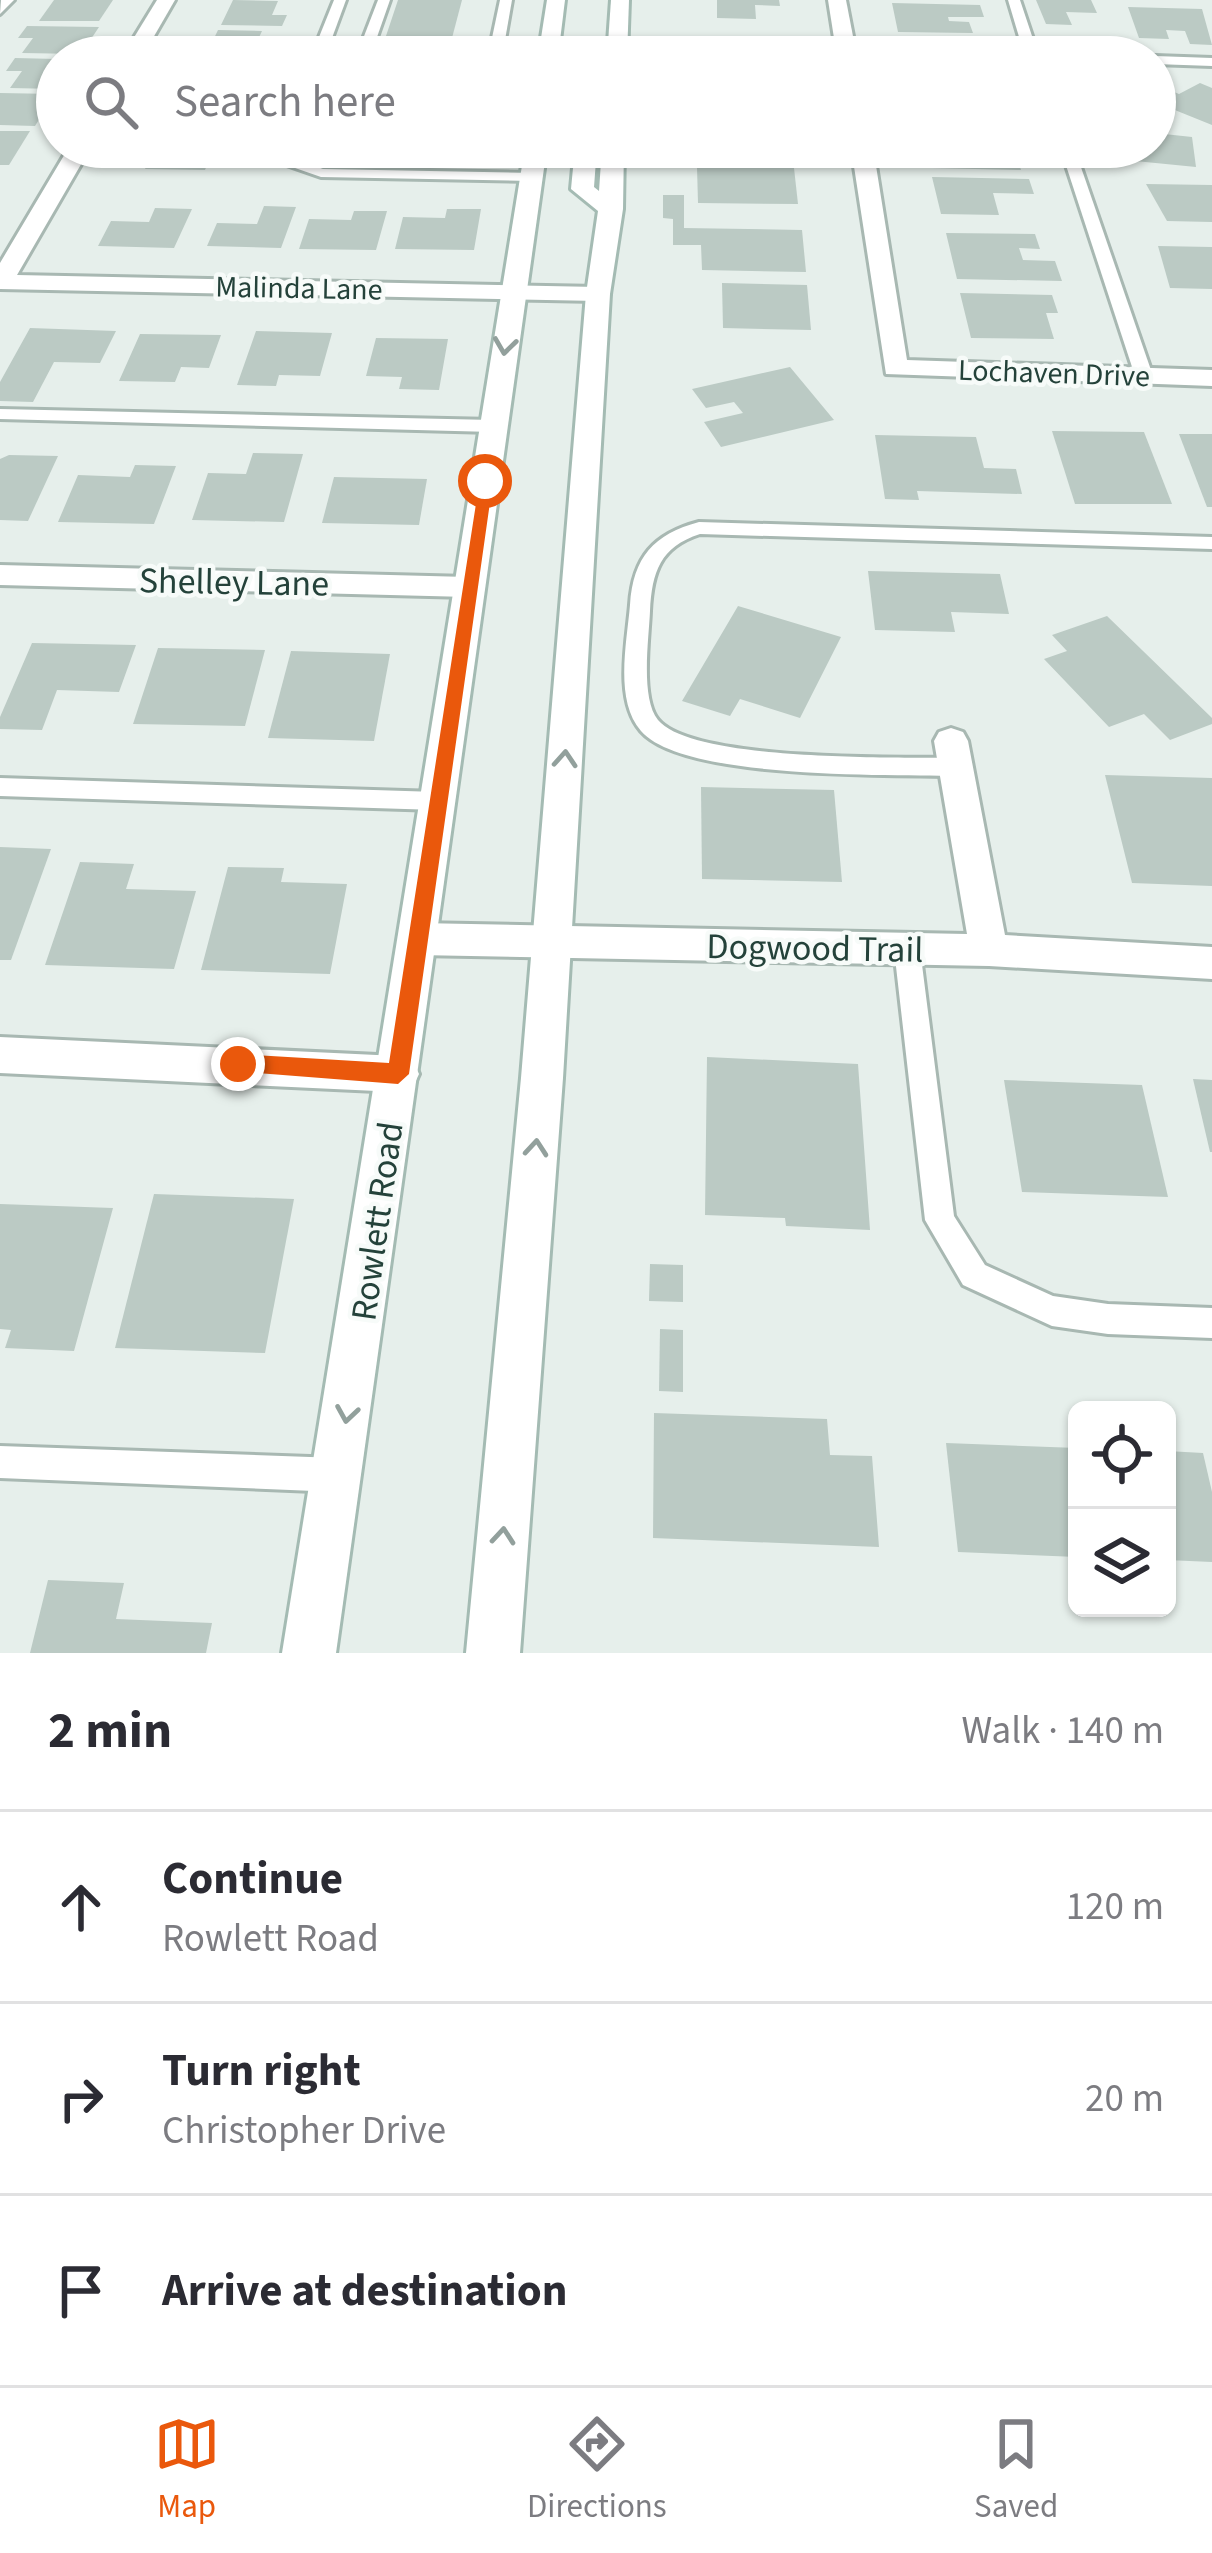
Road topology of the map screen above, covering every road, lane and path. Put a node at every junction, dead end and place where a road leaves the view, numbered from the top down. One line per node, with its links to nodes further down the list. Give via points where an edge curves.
1 (8, 0): 10 (lane)
2 (166, 0): 11 (main road)
3 (340, 0): 12 (lane)
4 (384, 0): 13 (lane)
5 (506, 0): 14 (lane)
6 (556, 0): 15 (main road)
7 (620, 0): 16 (main road)
8 (837, 0): 17 (main road)
9 (1014, 0): 18 (lane)
10 (0, 10)
11 (145, 36)
12 (326, 36)
13 (371, 36)
14 (499, 36)
15 (551, 36)
16 (618, 36)
17 (843, 36)
18 (1025, 36)
19 (1176, 61): 20 (lane)
20 (1212, 62)
21 (68, 168): 30 (main road)
22 (307, 168): 28 (lane)
23 (533, 168): 28 (main road, Rowlett Road)
24 (584, 168): 29 (main road, via 582,189)
25 (612, 168): 29 (main road)
26 (865, 168): 33 (main road, Lochaven Drive, via 895,368)
27 (1074, 168): 33 (lane)
28 (532, 177): 31 (main road, Rowlett Road)
29 (610, 208): 32 (main road)
30 (0, 282): 31 (main road, Malinda Lane)
31 (512, 292): 32 (main road, Malinda Lane); 36 (main road, Rowlett Road, one-way to 36)
32 (598, 294): 44 (main road, one-way to 32)
33 (1144, 376): 34 (main road, Lochaven Drive)
34 (1212, 378)
35 (0, 414): 36 (lane)
36 (493, 426): 39 (main road, Rowlett Road)
37 (1211, 546): 40 (lane, via 699,528 652,549 641,579 638,696 651,729 686,748 732,758)
38 (0, 575): 39 (main road, Shelley Lane)
39 (468, 587): 42 (main road, Rowlett Road)
40 (953, 754): 46 (main road)
41 (0, 787): 42 (lane)
42 (437, 801): 43 (main road, Rowlett Road)
43 (418, 939): 44 (main road, Dogwood Trail); 49 (main road, Rowlett Road)
44 (551, 943): 45 (main road, Dogwood Trail); 54 (main road, one-way to 44)
45 (907, 949): 46 (main road, Dogwood Trail); 50 (lane, via 940,1220 974,1275 1052,1311)
46 (989, 950): 47 (main road, Dogwood Trail)
47 (1212, 963)
48 (0, 1055): 49 (main road)
49 (398, 1074): 52 (main road, Rowlett Road, one-way to 52)
50 (1212, 1323)
51 (0, 1462): 52 (lane)
52 (338, 1475): 53 (main road, Rowlett Road)
53 (309, 1653)
54 (493, 1653)

